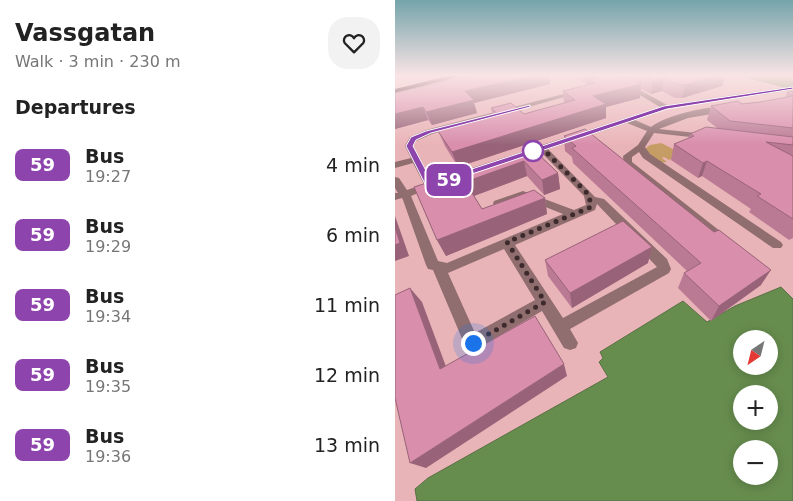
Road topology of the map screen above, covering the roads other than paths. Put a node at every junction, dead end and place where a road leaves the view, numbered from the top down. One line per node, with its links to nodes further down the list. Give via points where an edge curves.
1 (555, 98): 14 (street, via 429,132 410,142)
2 (651, 98): 6 (street)
3 (720, 98): 6 (street)
4 (742, 98): 5 (street, via 752,102)
5 (779, 98)
6 (666, 107): 8 (street)
7 (737, 108): 9 (street, via 695,113)
8 (627, 119): 9 (street); 11 (street)
9 (651, 130): 10 (street); 12 (street)
10 (717, 139)
11 (542, 148): 13 (street); 18 (street)
12 (641, 148): 22 (street, via 646,156); 23 (street, via 628,156 627,163)
13 (515, 157)
14 (416, 159): 15 (street); 17 (street, via 435,184)
15 (395, 165)
16 (395, 180): 17 (street)
17 (400, 196): 24 (street, via 433,265)
18 (591, 200): 20 (street, via 591,207); 26 (street, via 600,201 662,263 663,269)
19 (498, 204): 20 (street, via 523,194)
20 (573, 214): 21 (street)
21 (507, 242): 24 (street, via 448,268); 25 (street)
22 (777, 245)
23 (736, 248)
24 (439, 268): 25 (street, via 473,343)
25 (545, 302): 26 (street)
26 (560, 327): 27 (street)
27 (570, 343)

